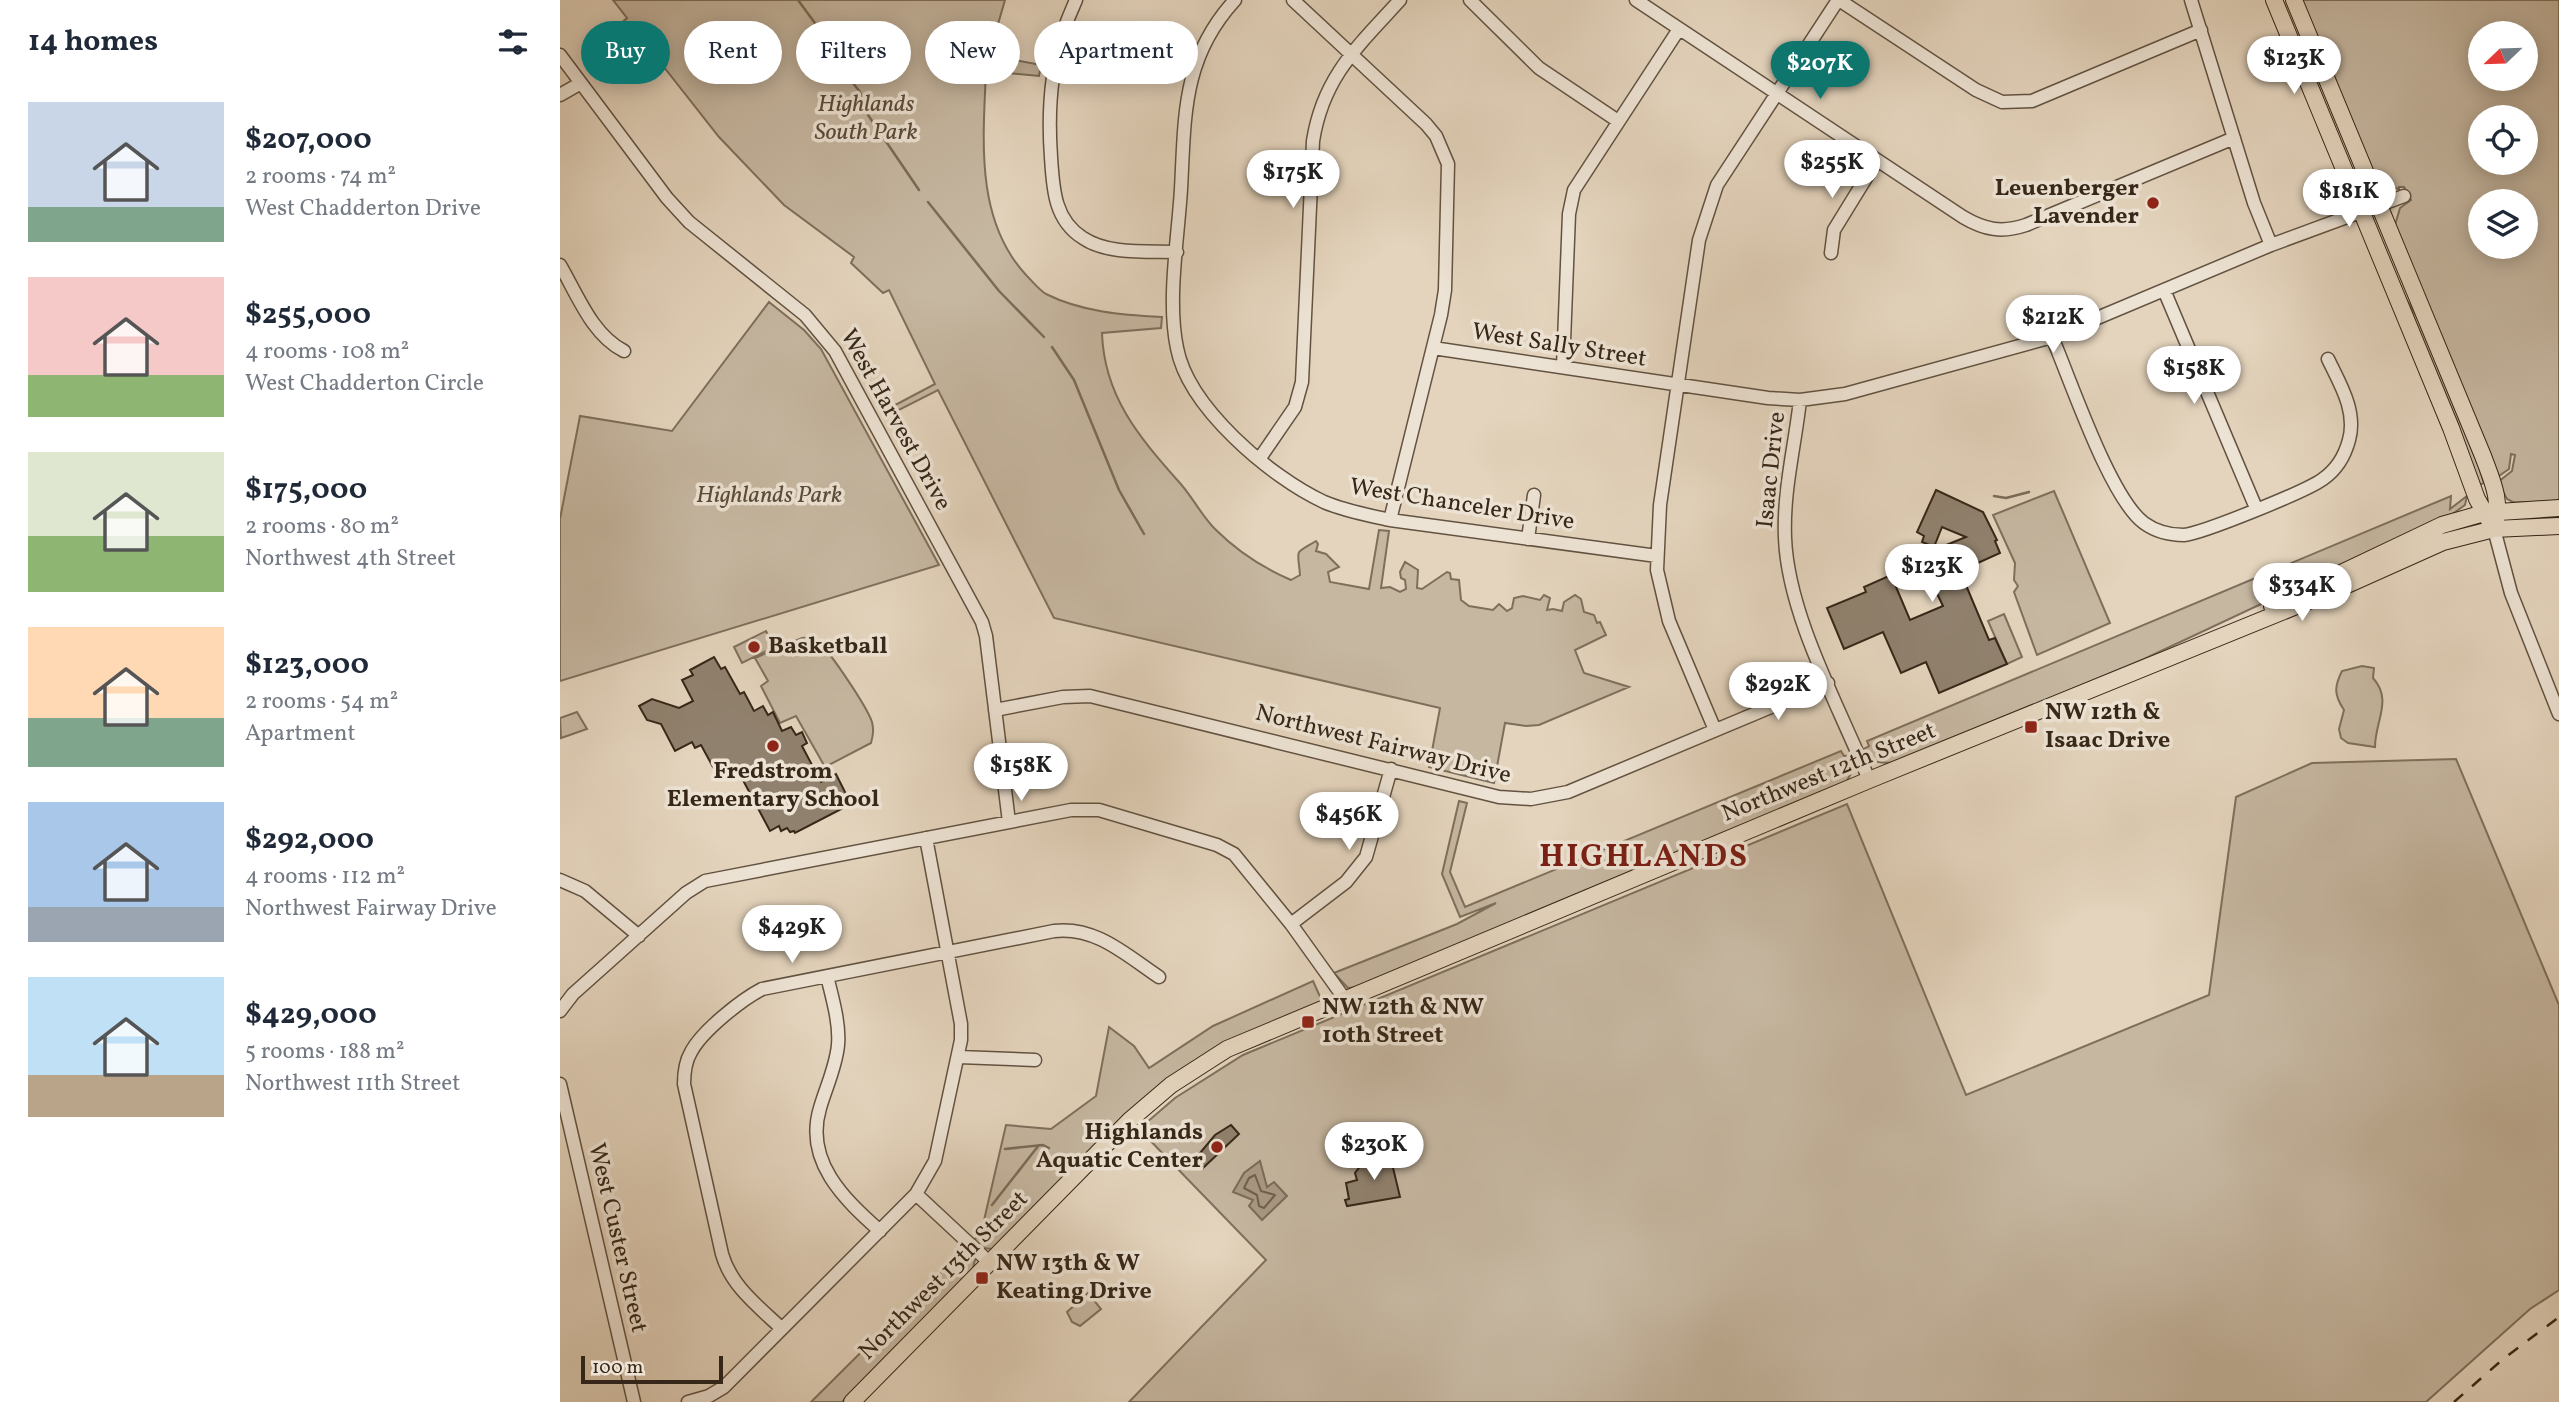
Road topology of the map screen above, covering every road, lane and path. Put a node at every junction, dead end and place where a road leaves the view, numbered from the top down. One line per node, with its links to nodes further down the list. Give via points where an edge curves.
1 (1076, 0): 26 (street, via 1062,33 1049,96 1053,190 1059,211 1074,232 1103,247)
2 (1235, 0): 26 (street, West Chanceler Drive, via 1208,34 1188,89)
3 (1293, 0): 13 (street)
4 (1400, 0): 13 (street)
5 (1470, 0): 19 (street, via 1539,68)
6 (1636, 0): 11 (street)
7 (1838, 0): 12 (street, via 1976,90 2008,103 2037,99); 17 (street)
8 (2191, 0): 12 (street)
9 (2274, 0): 24 (main road)
10 (2294, 0): 23 (main road)
11 (1679, 29): 17 (street); 19 (street)
12 (2201, 30): 20 (street)
13 (1350, 54): 31 (street, via 1426,124 1448,164 1445,290); 37 (street, via 1327,89 1315,132 1300,392)
14 (560, 55): 15 (street, West Harvest Drive)
15 (581, 83): 18 (street)
16 (582, 84): 49 (street, West Harvest Drive, via 689,222 805,316 829,341 976,609 986,636)
17 (1777, 93): 21 (street); 35 (street, via 1709,203 1699,240)
18 (560, 95)
19 (1618, 121): 34 (street, via 1570,201)
20 (2234, 138): 21 (street, via 2013,229 1990,229 1963,217); 25 (street)
21 (1877, 159): 27 (street, via 1834,230)
22 (2404, 196): 23 (street, West Sally Street)
23 (2380, 206): 24 (street, West Sally Street); 41 (main road, via 2483,456)
24 (2362, 213): 25 (street, West Sally Street); 41 (main road)
25 (2271, 245): 29 (street, West Sally Street)
26 (1177, 252): 37 (street, West Chanceler Drive, via 1174,327 1182,367 1207,410)
27 (1831, 253)
28 (560, 265): 32 (street, via 594,324)
29 (2164, 290): 30 (street, West Sally Street); 39 (street)
30 (2052, 337): 36 (street, West Sally Street, via 1845,394); 39 (street, via 2117,492 2133,514 2156,530 2176,535)
31 (1433, 348): 34 (street, West Sally Street); 42 (street)
32 (624, 351)
33 (2328, 359): 39 (street, via 2350,408 2351,432 2345,451 2321,480)
34 (1563, 367): 35 (street, West Sally Street)
35 (1678, 386): 36 (street, West Sally Street); 46 (street)
36 (1800, 400): 48 (street, Isaac Drive, via 1786,494 1785,541 1796,601)
37 (1260, 458): 42 (street, West Chanceler Drive, via 1326,503)
38 (1534, 495): 45 (street)
39 (2256, 508)
40 (2559, 508): 41 (main road, Northwest 12th Street)
41 (2492, 512): 44 (main road); 47 (main road, Northwest 12th Street, via 2401,542)
42 (1390, 520): 45 (street, West Chanceler Drive)
43 (2559, 526): 44 (main road, Northwest 12th Street)
44 (2494, 529): 47 (main road, Northwest 12th Street, via 2443,542); 50 (street, via 2511,593)
45 (1528, 539): 46 (street, West Chanceler Drive)
46 (1657, 556): 51 (street, via 1664,605)
47 (2175, 654): 53 (main road, Northwest 12th Street)
48 (1828, 683): 51 (street, Northwest Fairway Drive); 53 (street, Isaac Drive)
49 (995, 710): 52 (street, Northwest Fairway Drive, via 1090,696); 54 (street, West Harvest Drive)
50 (2559, 714)
51 (1715, 730): 52 (street, Northwest Fairway Drive, via 1546,798 1514,800)
52 (1391, 769): 57 (street, via 1366,857 1346,882)
53 (1869, 780): 62 (main road, Northwest 12th Street)
54 (1009, 822): 55 (street); 57 (street, via 1089,808 1217,845 1240,859)
55 (926, 838): 58 (street, via 705,881); 59 (street)
56 (560, 880): 58 (street, via 585,891)
57 (1291, 924): 62 (street)
58 (639, 936): 63 (street)
59 (947, 952): 60 (street); 61 (street, via 1074,930 1097,935); 64 (street, via 961,1024)
60 (827, 975): 68 (street, via 838,1040 818,1116 817,1146 834,1185); 70 (street, via 752,994 704,1035 684,1074 725,1263 739,1287)
61 (1159, 977)
62 (1344, 998): 69 (main road, Northwest 13th Street, via 1227,1049 1171,1085)
63 (560, 1011)
64 (959, 1057): 65 (street); 67 (street, via 935,1160)
65 (1035, 1060)
66 (560, 1084): 71 (street, West Custer Street)
67 (916, 1194): 68 (street); 69 (street)
68 (880, 1231): 70 (street)
69 (989, 1262): 73 (main road, Northwest 13th Street)
70 (781, 1328): 72 (street, via 724,1387)
71 (634, 1402)
72 (688, 1402)
73 (852, 1402)

